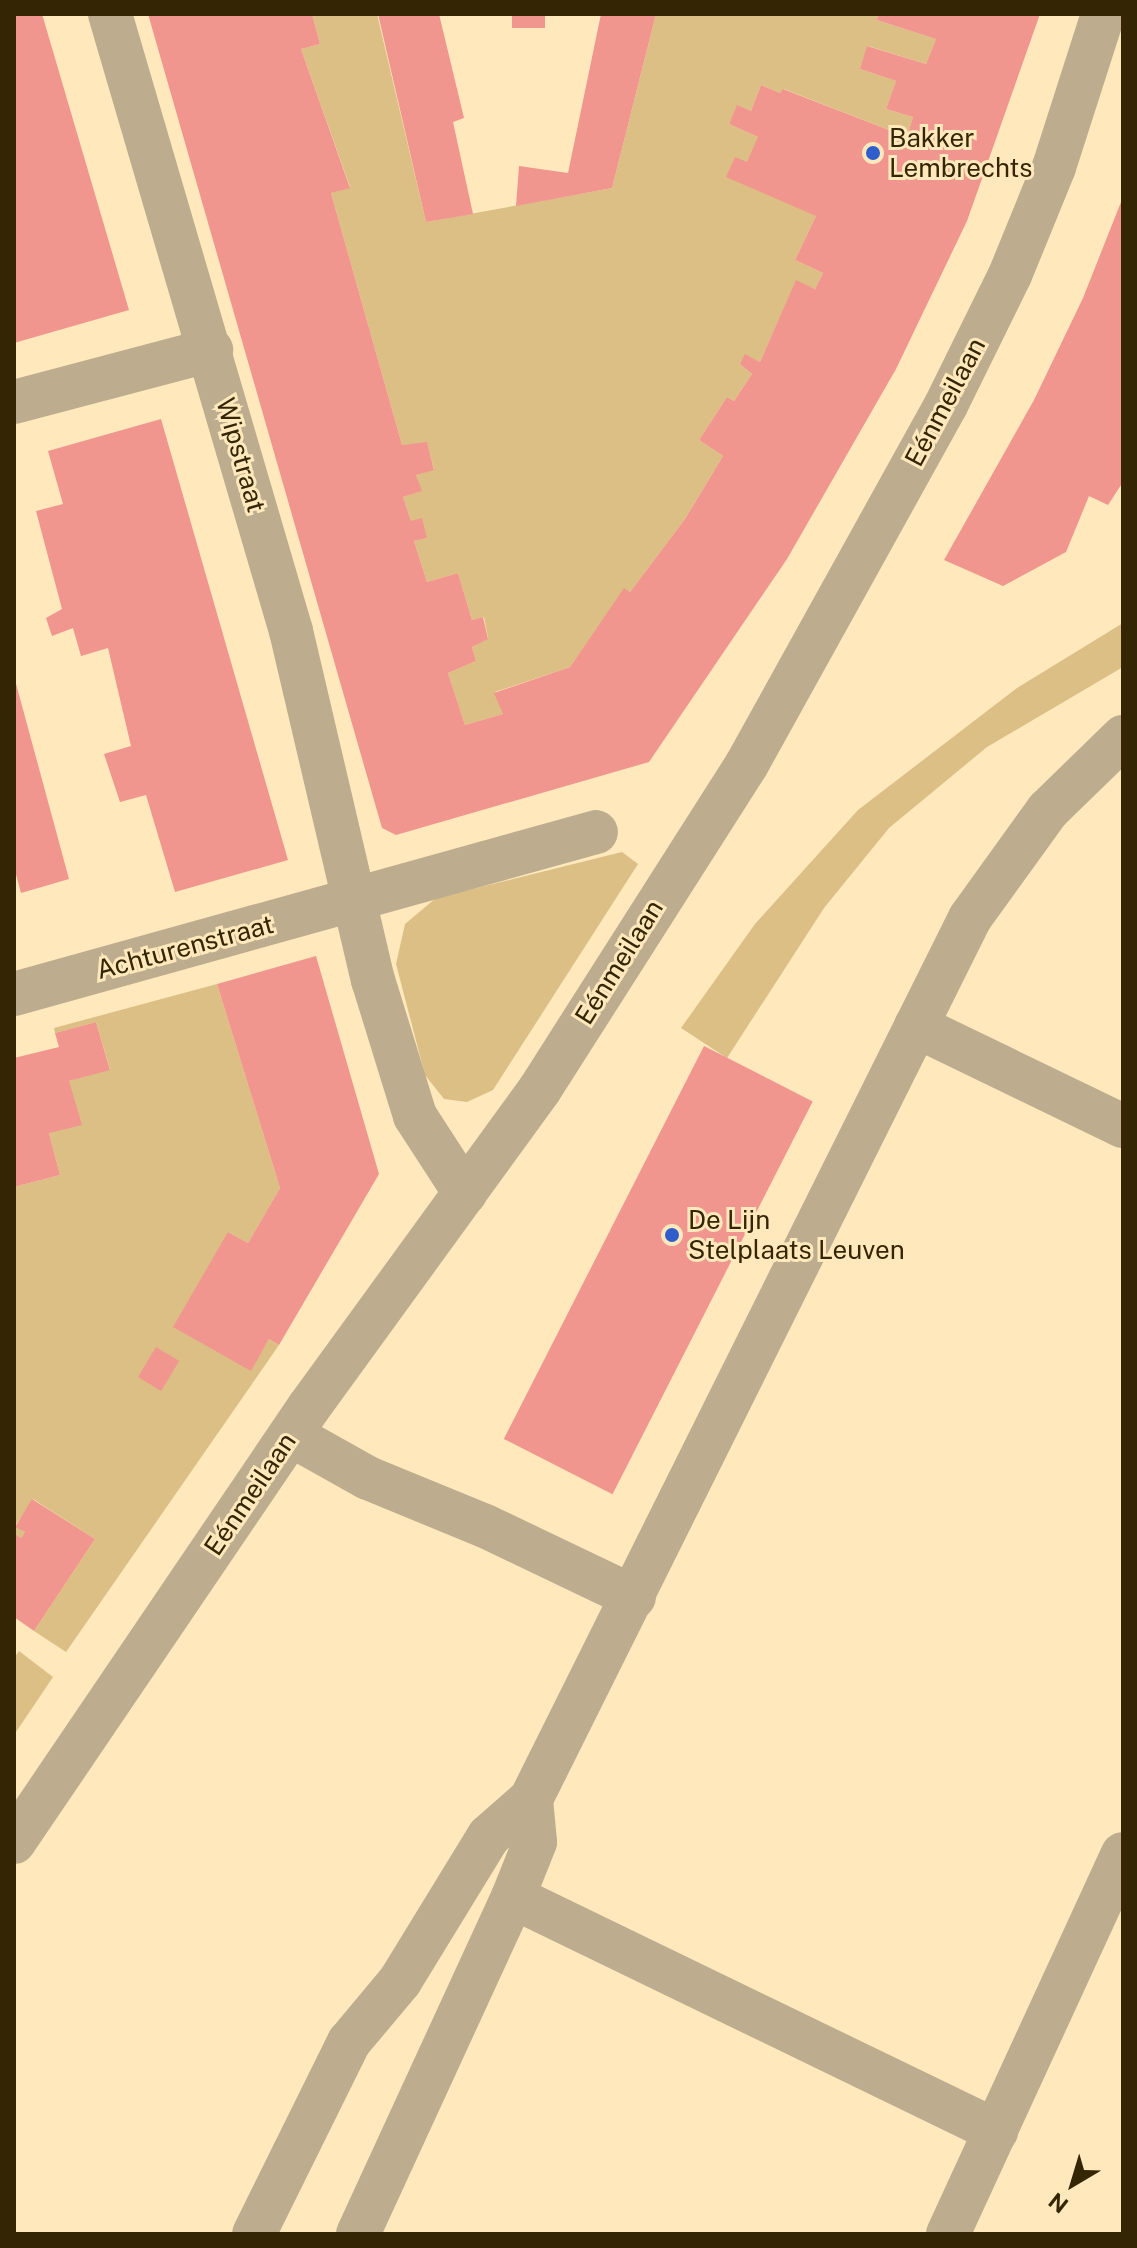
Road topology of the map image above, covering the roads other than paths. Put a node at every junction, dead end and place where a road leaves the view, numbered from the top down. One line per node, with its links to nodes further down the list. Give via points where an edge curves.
1 (110, 14): 3 (street, Wipstraat)
2 (1103, 14): 11 (street, Eénmeilaan, via 1037,207 946,405 747,764 540,1089)
3 (211, 350): 4 (street); 7 (street, Wipstraat, via 291,631)
4 (14, 402)
5 (1123, 737): 9 (street, via 1048,810 970,918)
6 (596, 832): 7 (street)
7 (356, 899): 8 (street, Achturenstraat); 11 (street, Wipstraat, via 373,980 415,1116)
8 (15, 991)
9 (916, 1026): 10 (street); 13 (street)
10 (1123, 1126)
11 (465, 1193): 12 (street, Eénmeilaan)
12 (300, 1421): 13 (street, via 368,1478); 15 (street, Eénmeilaan)
13 (634, 1597): 14 (street)
14 (531, 1799): 17 (street, via 535,1842); 19 (street, via 489,1836 400,1981 349,2042)
15 (14, 1842)
16 (1123, 1854): 18 (street)
17 (513, 1897): 18 (street); 20 (street)
18 (996, 2131): 21 (street)
19 (254, 2234)
20 (358, 2234)
21 (948, 2234)

